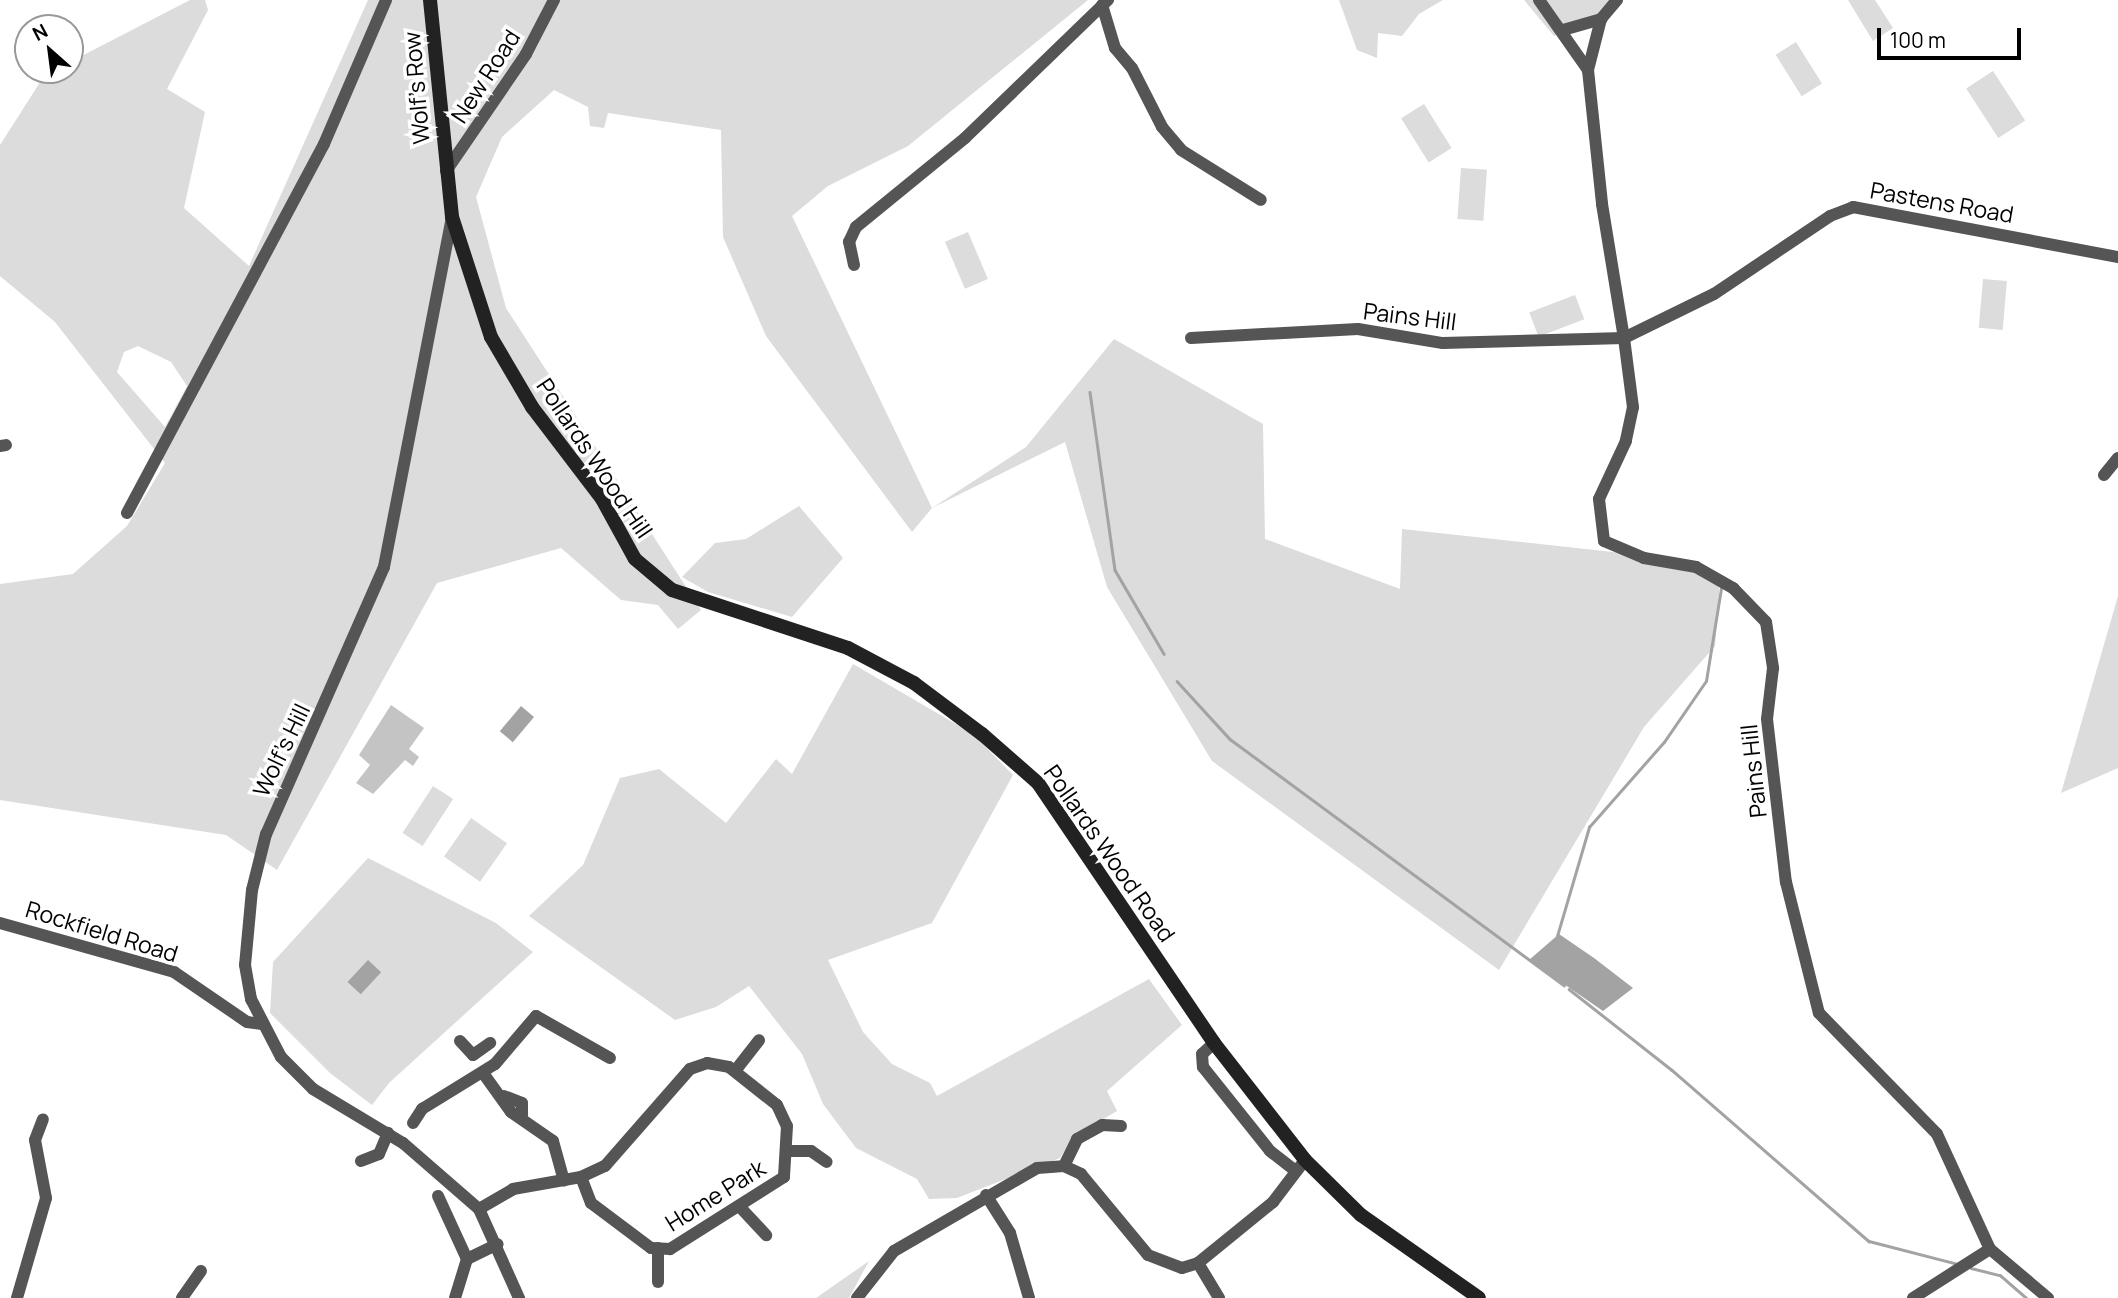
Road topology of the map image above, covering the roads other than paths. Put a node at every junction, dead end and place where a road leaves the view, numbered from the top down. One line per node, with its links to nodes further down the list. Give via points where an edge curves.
1 (386, 0): 19 (street, via 324,144)
2 (430, 0): 10 (street, Wolf's Row)
3 (554, 0): 10 (street, New Road, via 526,54)
4 (1539, 0): 8 (street, Pains Hill)
5 (1617, 0): 7 (street)
6 (1105, 3): 11 (street, via 1115,48 1132,68 1162,127 1181,150); 14 (street, via 965,138 856,227 849,242)
7 (1601, 19): 8 (street); 9 (street)
8 (1563, 30): 9 (street, Pains Hill)
9 (1588, 70): 16 (street, Pains Hill, via 1602,204)
10 (446, 171): 12 (street, Pollards Wood Hill)
11 (1261, 200)
12 (452, 217): 20 (street, Pollards Wood Hill, via 491,337 532,407 601,499 635,559 672,590); 22 (street, Wolf's Hill, via 384,567 261,850 245,965)
13 (2118, 257): 16 (street, Pastens Road, via 1853,208 1830,216 1714,294)
14 (854, 265)
15 (1191, 338): 16 (street, Pains Hill, via 1358,329 1443,343)
16 (1624, 338): 48 (street, Pains Hill, via 1633,407 1626,442 1599,499 1604,541 1644,558 1696,567 1733,588 1766,622 1773,668 1767,719 1786,882 1819,1013 1937,1134)
17 (2118, 458): 18 (street)
18 (2104, 475)
19 (127, 513)
20 (839, 646): 25 (street, Pollards Wood Road, via 914,683 1038,783)
21 (0, 923): 22 (street, Rockfield Road, via 174,972 247,1022)
22 (262, 1024): 33 (street, Wolf's Hill, via 281,1057 313,1089)
23 (759, 1040): 28 (street)
24 (460, 1041): 27 (street, via 473,1055 487,1047)
25 (1214, 1043): 37 (street, Pollards Wood Road); 37 (street, Pollards Wood Road, via 1202,1054 1203,1067 1270,1152)
26 (610, 1058): 27 (street, via 536,1016)
27 (495, 1064): 29 (street)
28 (734, 1071): 34 (street, Home Park, via 777,1105 787,1126); 39 (street, Home Park, via 708,1063 690,1069 605,1166)
29 (483, 1073): 31 (street, via 422,1109); 40 (street, via 504,1096 511,1112 522,1115 553,1141)
30 (43, 1119): 53 (street, via 35,1140 46,1198)
31 (413, 1123)
32 (1121, 1125): 38 (street, via 1102,1125 1077,1139)
33 (388, 1133): 35 (street, via 379,1154); 44 (street, Wolf's Hill)
34 (787, 1151): 36 (street, via 811,1151); 43 (street, Home Park, via 784,1177)
35 (361, 1161)
36 (827, 1162)
37 (1299, 1165): 50 (street, via 1281,1195); 60 (street, Pollards Wood Road)
38 (1064, 1166): 41 (street, via 1037,1168); 50 (street, via 1089,1182 1156,1262 1182,1268)
39 (581, 1177): 40 (street, Home Park); 47 (street, Home Park, via 591,1203)
40 (564, 1181): 44 (street, Home Park, via 513,1189)
41 (986, 1195): 57 (street, via 915,1236 881,1262); 58 (street, via 1010,1233)
42 (438, 1196): 49 (street)
43 (739, 1206): 45 (street); 47 (street, Home Park, via 670,1249)
44 (479, 1209): 46 (street)
45 (766, 1235)
46 (498, 1244): 49 (street); 56 (street)
47 (658, 1248): 52 (street)
48 (1990, 1249): 61 (street); 62 (street)
49 (467, 1259): 55 (street)
50 (1198, 1263): 59 (street)
51 (201, 1271): 54 (street)
52 (658, 1282)
53 (17, 1298)
54 (182, 1298)
55 (455, 1298)
56 (519, 1298)
57 (857, 1298)
58 (1029, 1298)
59 (1219, 1298)
60 (1479, 1298)
61 (1913, 1298)
62 (2048, 1298)

